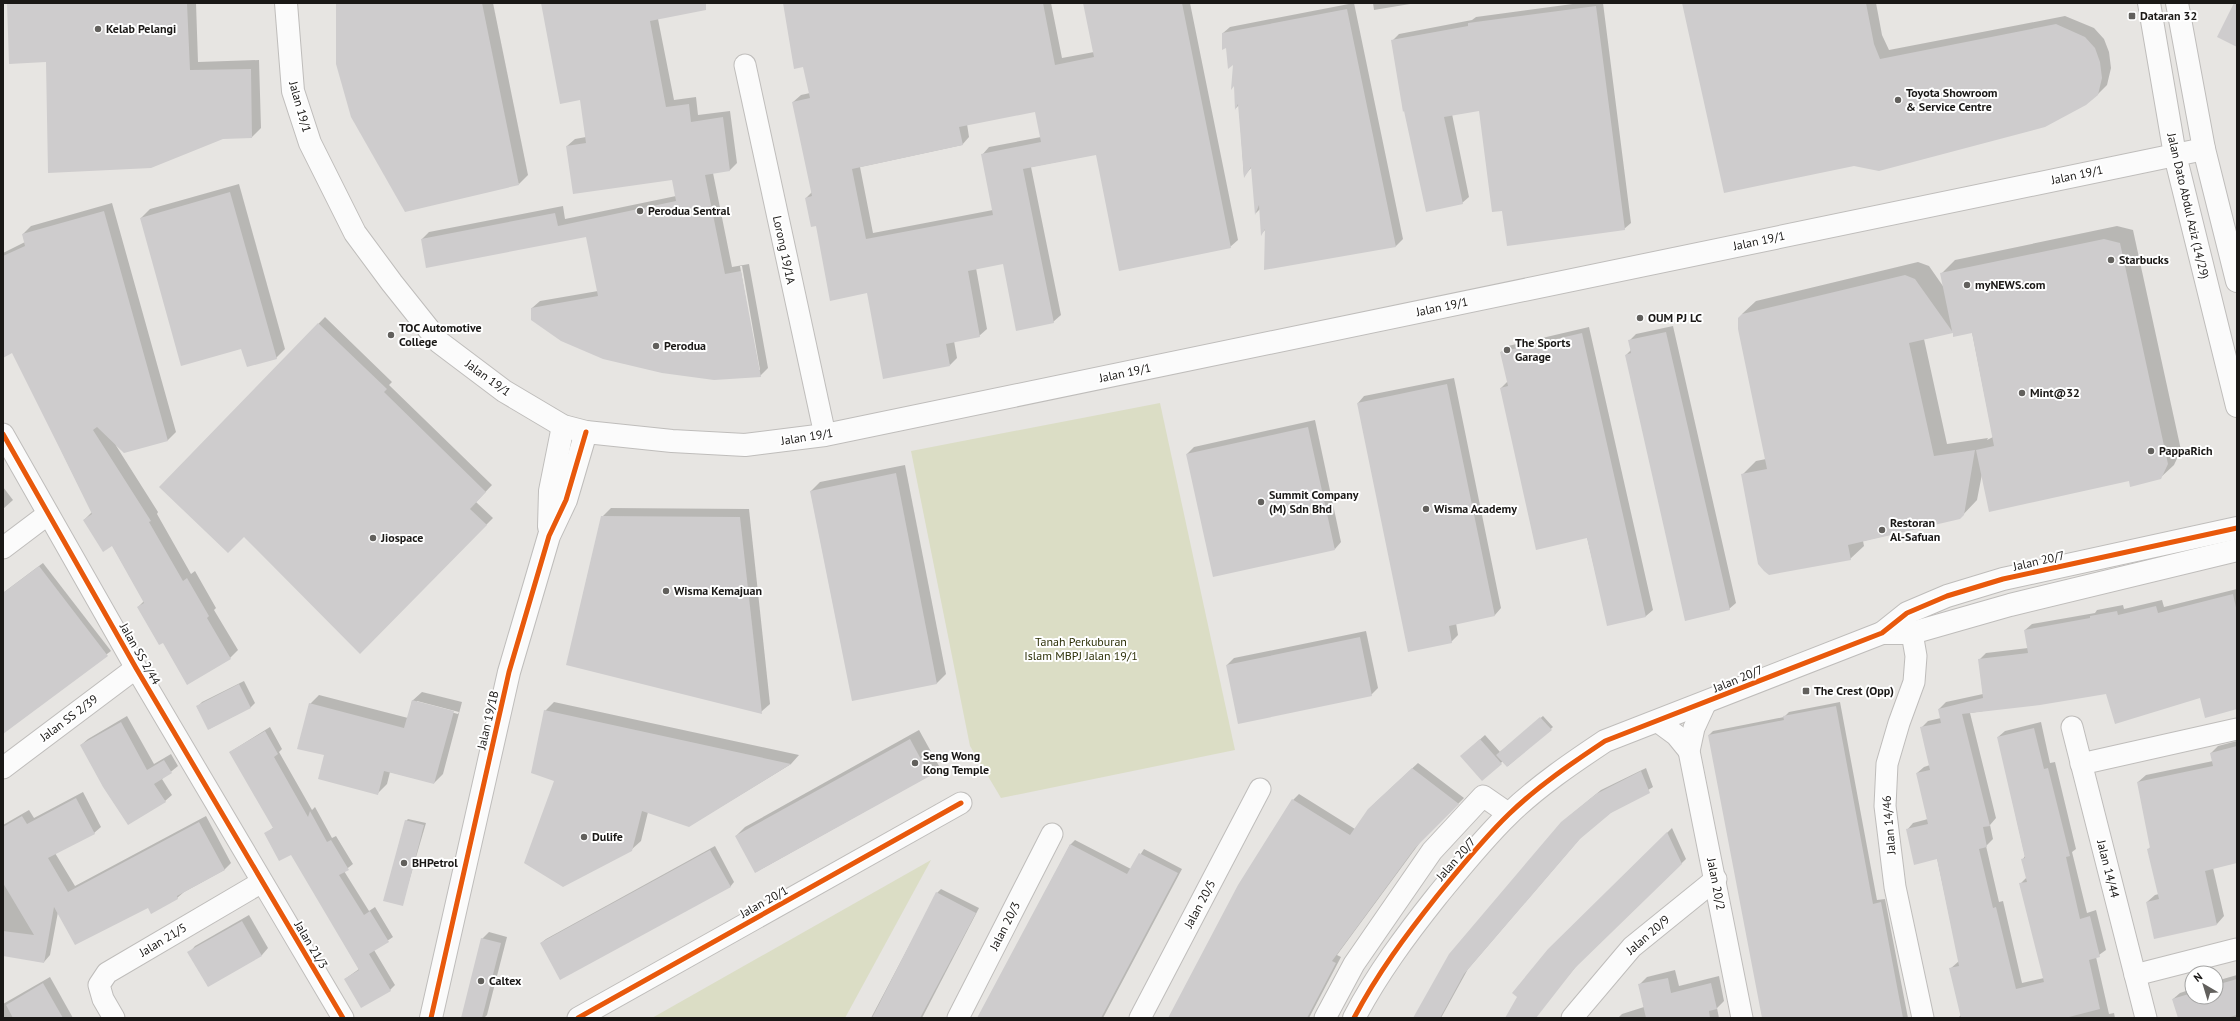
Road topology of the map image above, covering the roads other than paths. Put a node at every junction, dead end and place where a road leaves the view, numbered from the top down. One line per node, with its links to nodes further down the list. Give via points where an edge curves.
1 (286, 3): 9 (street, Jalan 19/1, via 293,91 310,144 355,233 439,342 504,391)
2 (2149, 3): 6 (street, Jalan Dato Abdul Aziz (14/29))
3 (2177, 3): 5 (street)
4 (745, 65): 12 (street, Lorong 19/1A)
5 (2204, 149): 6 (street, Jalan 19/1); 7 (street)
6 (2175, 155): 8 (street, Jalan Dato Abdul Aziz (14/29)); 12 (street, Jalan 19/1)
7 (2237, 281)
8 (2237, 406)
9 (563, 426): 10 (street, Jalan 19/1); 17 (street, Jalan 19/1B, via 550,491)
10 (586, 432): 12 (street, Jalan 19/1, via 745,445); 17 (street, Jalan 19/1B, via 566,500)
11 (3, 434): 13 (street, Jalan SS 2/44)
12 (825, 435)
13 (48, 514): 18 (street); 24 (street, Jalan SS 2/44)
14 (2237, 516): 16 (street)
15 (2237, 528): 16 (street, Jalan 20/7)
16 (2208, 534): 22 (street, Jalan 20/7, via 1996,582 1947,596 1907,613)
17 (549, 536): 42 (street, Jalan 19/1B, via 509,672)
18 (3, 548)
19 (2237, 550): 20 (street, Jalan 20/7)
20 (2214, 555): 21 (street); 23 (street, Jalan 20/7, via 2010,605)
21 (2237, 556)
22 (1882, 633): 23 (street, Jalan 20/7); 25 (street, Jalan 20/7)
23 (1912, 633): 50 (street, Jalan 14/46, via 1916,656 1914,682 1887,764 1885,806 1895,888)
24 (136, 668): 31 (street, Jalan SS 2/39); 37 (street, Jalan SS 2/44)
25 (1706, 702): 26 (street, Jalan 20/7); 29 (street, Jalan 20/2, via 1694,728)
26 (1657, 721): 29 (street, Jalan 20/2, via 1676,735); 34 (street, Jalan 20/7, via 1605,741 1573,762)
27 (2072, 727): 30 (street, Jalan 14/44)
28 (2237, 729): 30 (street)
29 (1689, 751): 36 (street, Jalan 20/2)
30 (2081, 764): 39 (street, Jalan 14/44)
31 (3, 768)
32 (1260, 789): 45 (street, Jalan 20/5)
33 (961, 803): 43 (street, Jalan 20/1)
34 (1509, 814): 46 (street, Jalan 20/7, via 1484,796 1432,851 1354,964); 47 (street, Jalan 20/7, via 1405,936 1369,988)
35 (1052, 834): 44 (street, Jalan 20/3)
36 (1716, 879): 48 (street, Jalan 20/9, via 1632,947); 49 (street, Jalan 20/2)
37 (262, 882): 40 (street, Jalan 21/5, via 107,973 99,985 103,999); 41 (street, Jalan 21/3)
38 (2237, 949): 39 (street)
39 (2135, 975): 51 (street, Jalan 14/44)
40 (114, 1018)
41 (343, 1018)
42 (431, 1018)
43 (578, 1018)
44 (958, 1018)
45 (1140, 1018)
46 (1325, 1018)
47 (1354, 1018)
48 (1572, 1018)
49 (1742, 1018)
50 (1923, 1018)
51 (2146, 1018)

